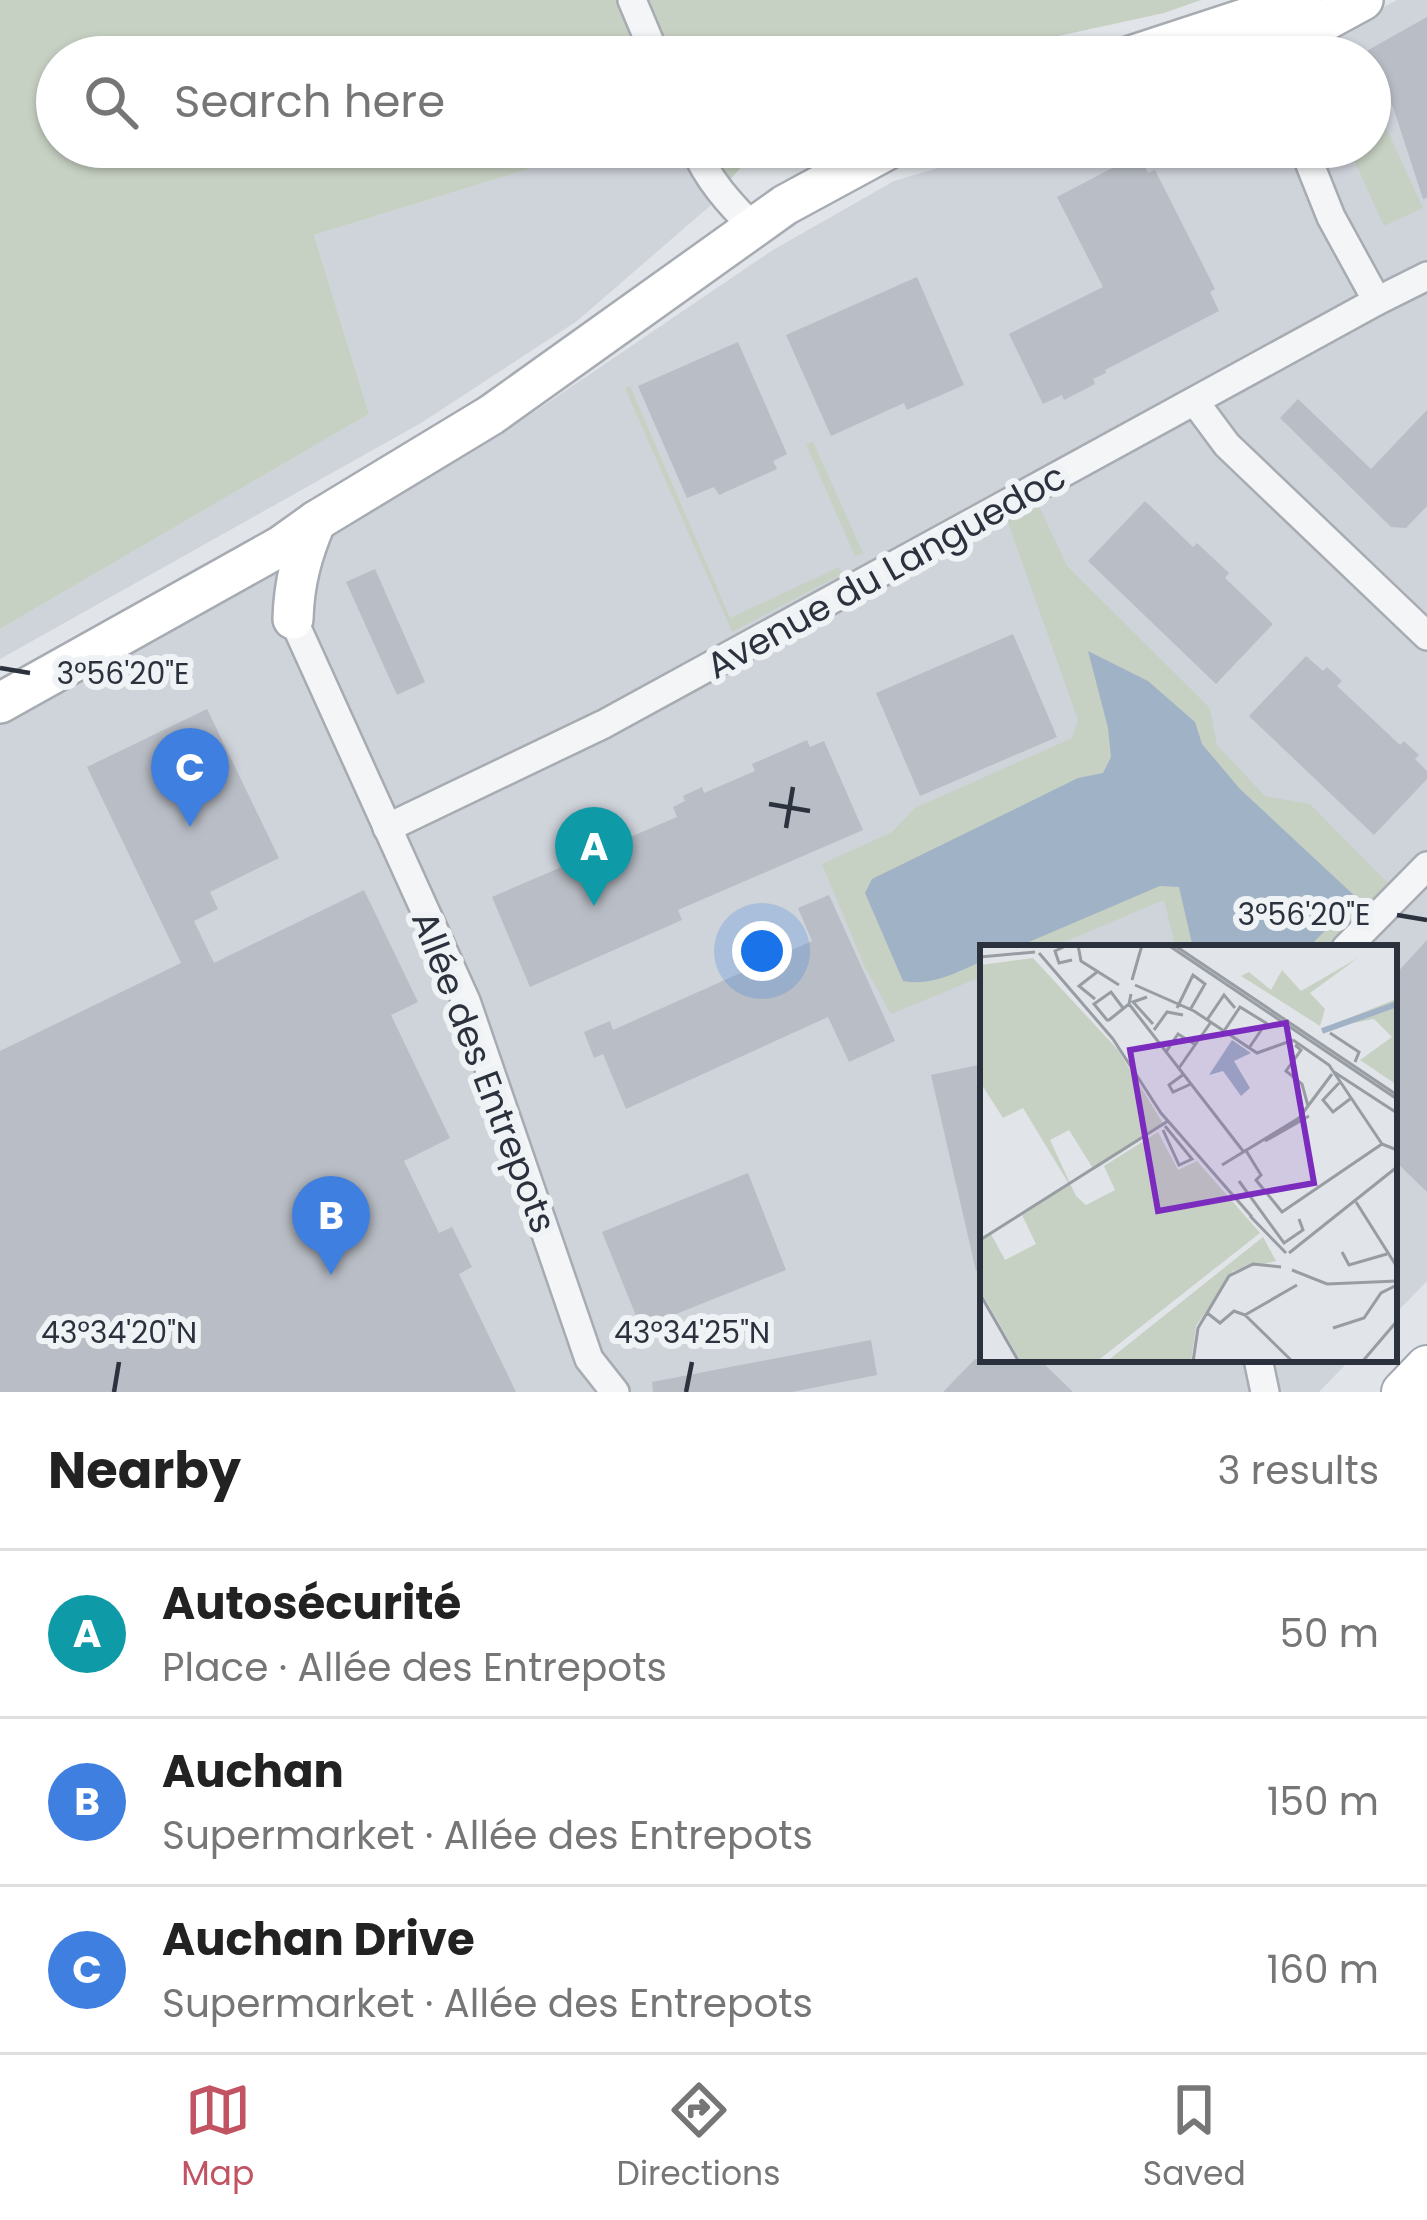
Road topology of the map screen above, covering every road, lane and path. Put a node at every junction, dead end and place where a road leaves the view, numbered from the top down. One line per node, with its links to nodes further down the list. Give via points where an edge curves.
1 (632, 0): 4 (street)
2 (1326, 0): 5 (street)
3 (1363, 0): 6 (street)
4 (647, 36)
5 (1269, 36)
6 (1273, 36)
7 (702, 168): 10 (street)
8 (851, 168): 10 (street)
9 (1310, 168): 12 (street)
10 (754, 228): 14 (street, via 491,415)
11 (1427, 276): 12 (street, Avenue du Languedoc)
12 (1377, 301): 13 (street, Avenue du Languedoc)
13 (1196, 402): 17 (street, via 1227,445); 20 (street, Avenue du Languedoc, via 604,724)
14 (298, 533): 15 (street); 16 (street, via 276,568); 18 (street, via 275,525)
15 (224, 577): 16 (street, via 253,585); 19 (street)
16 (287, 610): 20 (street, Allée des Entrepots)
17 (1427, 636)
18 (0, 678)
19 (0, 703)
20 (387, 828): 25 (street, Allée des Entrepots, via 466,1001 589,1359)
21 (1427, 866): 22 (street)
22 (1349, 945)
23 (1259, 1362): 26 (street)
24 (1427, 1367): 27 (main road)
25 (614, 1392)
26 (1265, 1392)
27 (1403, 1392)

